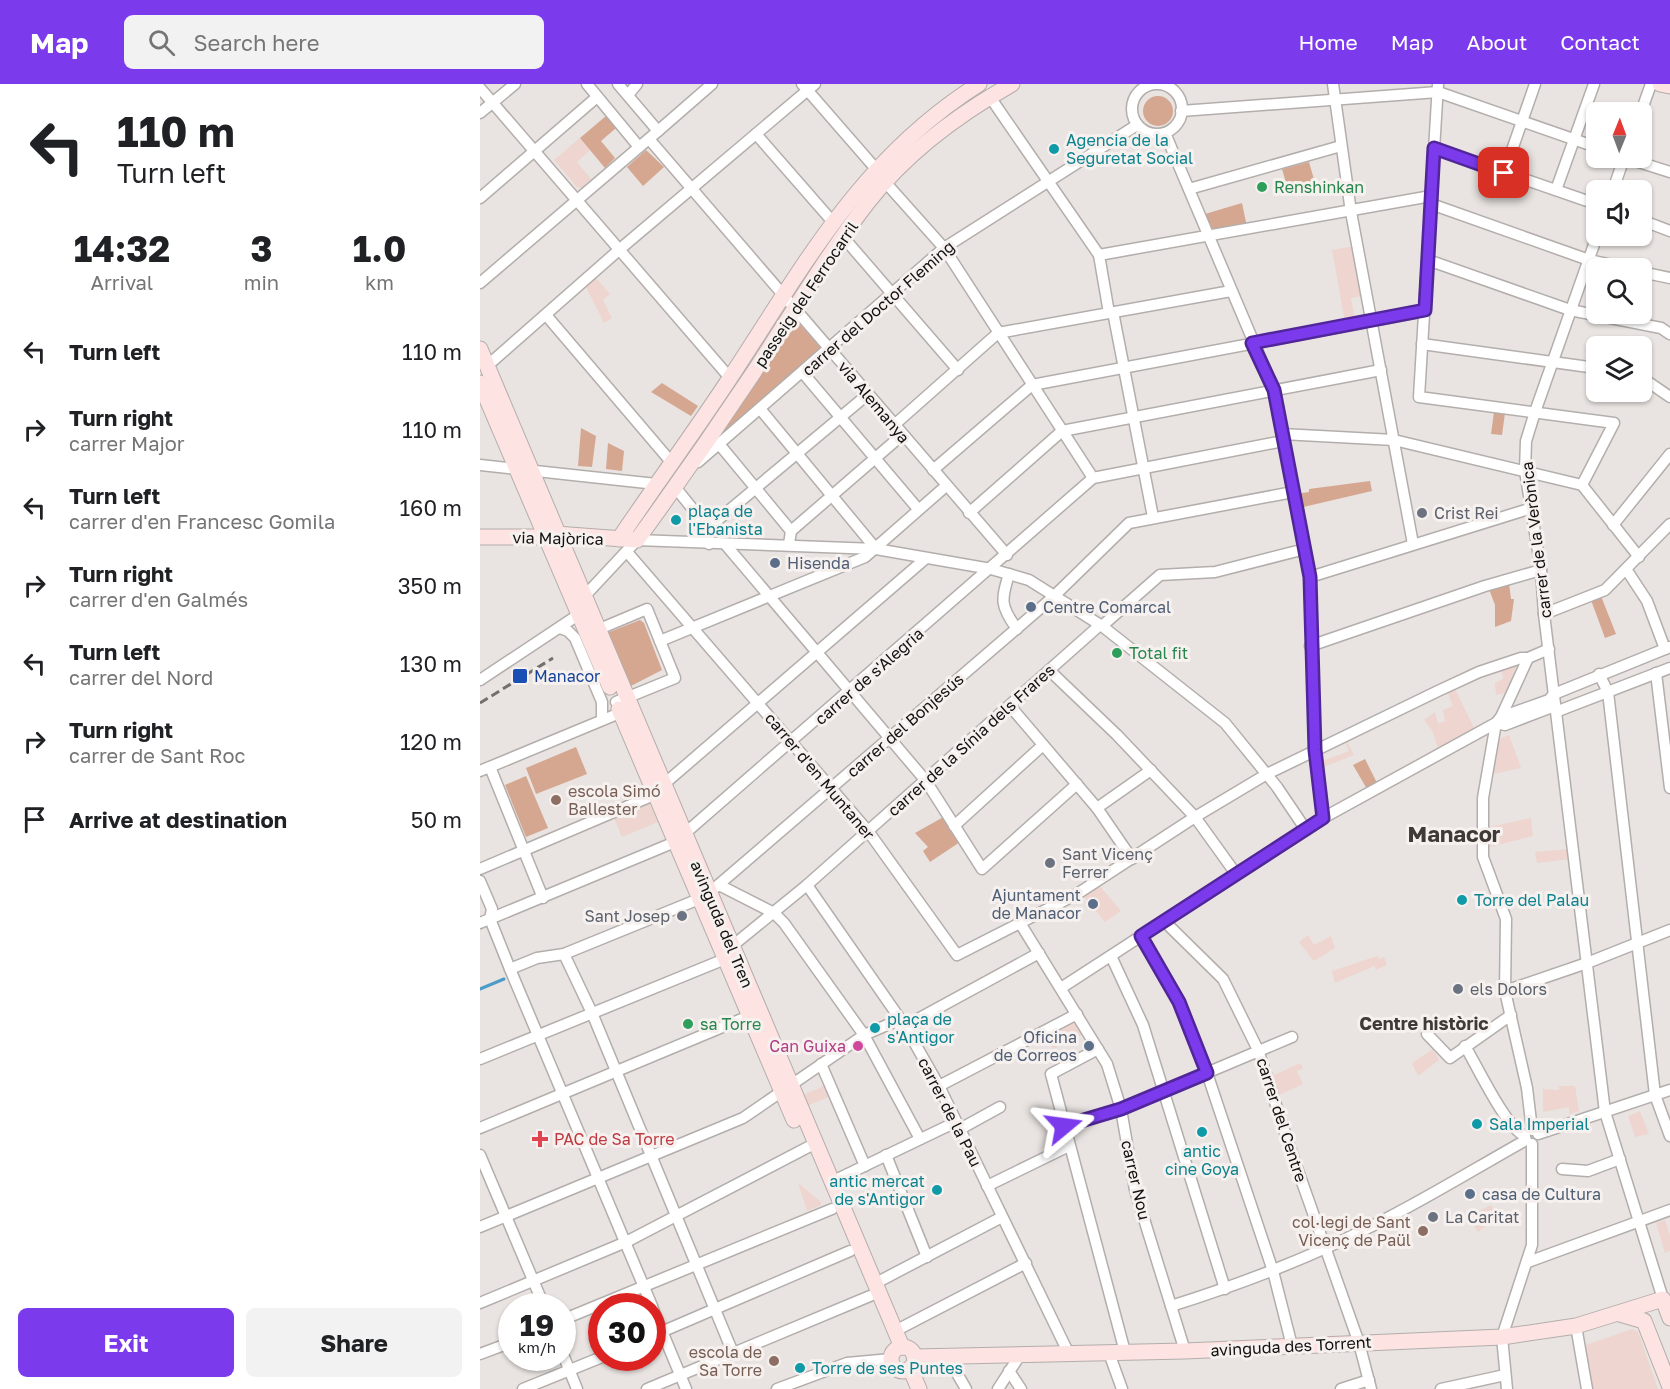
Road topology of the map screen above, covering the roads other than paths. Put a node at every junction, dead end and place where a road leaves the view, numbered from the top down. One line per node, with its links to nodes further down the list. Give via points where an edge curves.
1 (515, 84): 23 (street)
2 (587, 84): 19 (street)
3 (618, 84): 18 (street)
4 (637, 84): 18 (street)
5 (979, 84): 39 (main road, passeig del Ferrocarril, via 915,130)
6 (1012, 84): 20 (main road, passeig del Ferrocarril)
7 (1333, 84): 21 (street)
8 (1535, 84): 26 (street)
9 (1594, 84): 32 (street)
10 (1651, 84): 22 (street)
11 (1660, 84): 15 (main road)
12 (711, 85): 28 (street)
13 (1145, 85): 24 (street, via 1170,89 1177,95); 27 (street, via 1132,104)
14 (808, 86): 30 (street); 39 (street)
15 (1670, 87)
16 (480, 88): 23 (street)
17 (1438, 88): 21 (street); 26 (street); 36 (street)
18 (628, 95): 28 (street)
19 (597, 97): 35 (street); 37 (street)
20 (990, 98): 42 (main road, passeig del Ferrocarril, via 934,136); 43 (street)
21 (1336, 99): 24 (street); 34 (street)
22 (1645, 102)
23 (492, 103): 25 (street); 37 (street)
24 (1181, 111): 29 (street, via 1176,124)
25 (480, 114)
26 (1522, 122): 32 (street); 41 (street)
27 (1137, 125): 29 (street, via 1150,133); 43 (street, carrer del Doctor Fleming)
28 (658, 131): 31 (street)
29 (1165, 133): 45 (street)
30 (756, 134): 44 (street); 52 (street)
31 (649, 139): 35 (street); 44 (street, via Alemanya)
32 (1573, 140): 33 (street); 46 (street)
33 (1586, 144)
34 (1341, 146): 45 (street); 51 (street)
35 (639, 147): 48 (street)
36 (1434, 148): 41 (street); 49 (street)
37 (534, 151): 47 (street); 48 (street)
38 (1652, 166): 40 (street)
39 (876, 169): 52 (main road, passeig del Ferrocarril)
40 (1670, 172)
41 (1504, 173): 46 (street)
42 (886, 183): 56 (main road, passeig del Ferrocarril); 57 (street)
43 (1048, 183): 57 (street, carrer del Doctor Fleming); 59 (street)
44 (691, 188): 58 (street); 68 (street, via Alemanya)
45 (1189, 189): 55 (street)
46 (1556, 190): 50 (street)
47 (480, 198)
48 (578, 200): 58 (street); 65 (street)
49 (1431, 200): 51 (street); 60 (street); 61 (street)
50 (1586, 200)
51 (1351, 212): 55 (street); 73 (street)
52 (832, 221): 68 (main road, passeig del Ferrocarril)
53 (1652, 224): 54 (street)
54 (1670, 231)
55 (1207, 237): 59 (street); 66 (street)
56 (844, 238): 67 (street); 68 (main road, passeig del Ferrocarril)
57 (944, 248): 67 (street, carrer del Doctor Fleming); 74 (street)
58 (620, 249): 72 (street); 87 (street)
59 (1099, 255): 71 (street)
60 (1586, 259)
61 (1428, 261): 69 (street); 70 (street)
62 (1586, 268): 70 (street, carrer de la Verònica)
63 (1652, 274): 64 (street)
64 (1670, 278)
65 (480, 283)
66 (1231, 291): 71 (street); 76 (street)
67 (891, 294): 79 (street, carrer del Doctor Fleming); 84 (street)
68 (789, 302): 79 (street, via Alemanya); 87 (main road, passeig del Ferrocarril); 110 (main road, passeig del Ferrocarril)
69 (1425, 310): 73 (street); 77 (street)
70 (1570, 310): 75 (street, via 1661,328); 80 (street, carrer de la Verònica)
71 (1111, 313): 74 (street); 83 (street)
72 (546, 315): 81 (street); 107 (street)
73 (1372, 320): 76 (street); 85 (street)
74 (998, 333): 84 (street); 89 (street)
75 (1670, 334)
76 (1252, 343): 83 (street); 91 (street)
77 (1422, 344): 80 (street); 95 (street, via 1419,397)
78 (480, 349): 81 (main road)
79 (830, 350): 86 (street, carrer del Doctor Fleming); 92 (street, via Alemanya)
80 (1553, 360): 82 (street); 95 (street, carrer de la Verònica)
81 (487, 366): 111 (main road)
82 (1586, 366)
83 (1125, 367): 89 (street); 96 (street)
84 (958, 369): 98 (street)
85 (1381, 370): 91 (street); 102 (street)
86 (803, 373): 94 (street, carrer del Doctor Fleming); 97 (street)
87 (730, 378): 107 (main road, passeig del Ferrocarril)
88 (480, 383): 111 (main road)
89 (1032, 385): 99 (street); 112 (street)
90 (1652, 385): 93 (street)
91 (1274, 390): 96 (street); 101 (street)
92 (867, 395): 97 (street); 98 (street, via Alemanya)
93 (1670, 397)
94 (760, 410): 103 (street, carrer del Doctor Fleming); 104 (street)
95 (1535, 412): 113 (street, carrer de la Verònica, via 1526,441); 116 (street, via 1614,423)
96 (1135, 415): 99 (street); 109 (street)
97 (841, 417): 104 (street); 106 (street)
98 (893, 426): 100 (street, via Alemanya)
99 (1062, 431): 114 (street); 124 (street)
100 (902, 435): 106 (street); 112 (street, via Alemanya)
101 (1283, 438): 102 (street); 109 (street); 120 (street)
102 (1394, 440): 113 (street); 136 (street)
103 (719, 444): 110 (street, carrer del Doctor Fleming); 119 (street)
104 (797, 453): 119 (street); 121 (street)
105 (1670, 454): 126 (street)
106 (875, 458): 121 (street); 123 (street)
107 (672, 463): 115 (main road, passeig del Ferrocarril)
108 (480, 465): 111 (street)
109 (1145, 467): 114 (street); 125 (street)
110 (691, 468): 118 (main road, passeig del Ferrocarril)
111 (524, 469): 115 (street); 130 (main road)
112 (933, 470): 117 (street, via Alemanya)
113 (1525, 471): 116 (street); 122 (street, carrer de la Verònica)
114 (1093, 478): 139 (street, carrer de s'Alegria)
115 (656, 484): 132 (main road, passeig del Ferrocarril)
116 (1582, 485): 126 (street)
117 (946, 486): 123 (street); 124 (street, via Alemanya)
118 (675, 487): 127 (street); 132 (main road, passeig del Ferrocarril)
119 (756, 488): 127 (street); 129 (street)
120 (1293, 492): 125 (street, carrer del Bonjesús); 138 (street)
121 (832, 495): 129 (street); 137 (street)
122 (1532, 508): 136 (street); 144 (street, carrer de la Verònica)
123 (918, 510): 137 (street)
124 (969, 513): 139 (street, via Alemanya)
125 (1153, 517): 147 (street, carrer del Bonjesús, via 1129,523)
126 (1613, 525): 140 (street)
127 (708, 528): 133 (street)
128 (1669, 530): 140 (street)
129 (791, 531): 135 (street)
130 (551, 536): 131 (main road, via Majòrica); 132 (main road, via Majòrica); 149 (main road)
131 (480, 537)
132 (628, 544): 133 (street); 149 (street); 153 (street, carrer d'en Muntaner)
133 (708, 544): 134 (street)
134 (725, 544): 135 (street); 148 (street)
135 (789, 544): 137 (street)
136 (1413, 544): 146 (street)
137 (876, 549): 141 (street); 148 (street)
138 (1305, 549): 146 (street); 151 (street, carrer de la Sínia dels Frares, via 1215,572 1160,575)
139 (1007, 555): 142 (street, carrer de s'Alegria)
140 (1639, 557): 143 (street)
141 (925, 559): 142 (street); 160 (street)
142 (991, 569): 145 (street); 167 (street, carrer de s'Alegria)
143 (1626, 569): 150 (street, via 1605,591); 158 (street, via 1647,601)
144 (1541, 570): 150 (street, carrer de la Verònica); 157 (street)
145 (1009, 574): 147 (street, via 1029,580); 154 (street, via 1003,594 1004,611)
146 (1310, 577): 157 (street)
147 (1053, 595): 151 (street); 154 (street, carrer del Bonjesús)
148 (769, 596): 153 (street); 160 (street)
149 (579, 606): 152 (street); 155 (main road, avinguda del Tren); 171 (main road)
150 (1544, 614): 159 (street, carrer de la Verònica)
151 (1101, 625): 163 (street, carrer de la Sínia dels Frares); 182 (street, via 1225,723)
152 (560, 628): 166 (street); 174 (street, via 575,638 602,702)
153 (694, 628): 156 (street); 170 (street, carrer d'en Muntaner)
154 (1017, 629): 176 (street, carrer del Bonjesús)
155 (597, 630): 156 (street, via 647,609); 171 (main road, avinguda del Tren)
156 (660, 641): 171 (street, via 675,678)
157 (1310, 646): 179 (street)
158 (1667, 648): 165 (street)
159 (1549, 649): 161 (street); 169 (street, carrer de la Verònica)
160 (817, 652): 167 (street); 170 (street)
161 (1528, 658): 175 (street); 179 (street, via 1479,672)
162 (1670, 668): 164 (street)
163 (1049, 670): 172 (street, carrer de la Sínia dels Frares); 181 (street)
164 (1656, 673): 168 (street); 186 (street)
165 (1599, 674): 168 (street); 169 (street)
166 (480, 680)
167 (850, 692): 176 (street); 177 (street, carrer de s'Alegria)
168 (1608, 692): 173 (street); 209 (street)
169 (1554, 694): 173 (street, carrer de la Verònica); 175 (street, via 1549,700)
170 (758, 702): 177 (street, carrer d'en Muntaner); 187 (street)
171 (623, 706): 174 (street); 187 (main road, avinguda del Tren)
172 (1010, 706): 178 (street); 183 (street, carrer de la Sínia dels Frares)
173 (1558, 711): 175 (street, via 1552,707 1505,725); 214 (street, carrer de la Verònica)
174 (602, 720): 180 (street)
175 (1499, 720): 190 (street); 217 (street, via 1483,798 1483,857 1506,919)
176 (890, 738): 183 (street); 185 (street, carrer del Bonjesús)
177 (791, 742): 185 (street, carrer d'en Muntaner); 194 (street, carrer de s'Alegria)
178 (1043, 745): 184 (street); 191 (street)
179 (1315, 750): 182 (street); 190 (street)
180 (485, 769): 195 (street)
181 (1151, 770): 188 (street); 189 (street)
182 (1267, 774): 189 (street); 192 (street)
183 (926, 781): 191 (street); 193 (street, carrer de la Sínia dels Frares)
184 (1077, 784): 188 (street); 191 (street, via 982,869)
185 (831, 788): 193 (street, carrer d'en Muntaner); 201 (street, carrer del Bonjesús)
186 (1670, 788)
187 (658, 790): 194 (main road, avinguda del Tren); 195 (street)
188 (1097, 808): 196 (street)
189 (1195, 817): 196 (street); 198 (street)
190 (1323, 818): 192 (street)
191 (954, 826)
192 (1306, 830): 198 (street)
193 (868, 831): 200 (street, carrer de la Sínia dels Frares); 206 (street, carrer d'en Muntaner, via 957,955)
194 (680, 838): 201 (main road, avinguda del Tren); 202 (street, carrer de s'Alegria)
195 (524, 851): 197 (street); 202 (street)
196 (1132, 859): 206 (street, via 1077,894)
197 (480, 869)
198 (1236, 874): 205 (street)
199 (480, 881): 204 (street, via 492,909)
200 (807, 885): 203 (street, carrer de la Sínia dels Frares); 222 (street, carrer de la Pau)
201 (709, 892): 203 (street); 210 (main road, avinguda del Tren); 212 (street, carrer del Bonjesús)
202 (543, 898): 204 (street, carrer de s'Alegria)
203 (774, 913): 210 (street, carrer de la Sínia dels Frares); 224 (street)
204 (485, 921): 215 (street)
205 (1164, 921): 208 (street); 229 (street, carrer del Centre, via 1223,979)
206 (1020, 923): 211 (street, carrer Nou)
207 (1670, 930): 209 (street)
208 (1141, 936): 213 (street); 233 (street, via 1179,1002)
209 (1636, 942): 214 (street); 239 (street)
210 (728, 953): 218 (street, carrer de la Sínia dels Frares); 221 (main road, avinguda del Tren); 235 (main road, avinguda del Tren)
211 (1038, 953): 216 (street, carrer Nou); 222 (street)
212 (564, 954): 215 (street, carrer del Bonjesús, via 537,958); 218 (street)
213 (1111, 956): 216 (street); 236 (street, via 1143,1025)
214 (1587, 963): 217 (street); 242 (street, carrer de la Verònica)
215 (510, 969): 225 (street)
216 (1061, 988): 219 (street, carrer Nou)
217 (1505, 991): 220 (street)
218 (592, 1013): 225 (street, carrer de la Sínia dels Frares); 232 (street)
219 (1077, 1014): 228 (street, carrer Nou); 234 (street)
220 (1511, 1015): 227 (street); 247 (street, via 1527,1088)
221 (749, 1016): 232 (street); 235 (main road, avinguda del Tren)
222 (905, 1026): 224 (street, via 894,1022); 234 (street, carrer de la Pau)
223 (1427, 1034): 227 (street, via 1450,1058)
224 (864, 1035): 231 (street); 248 (street)
225 (537, 1036): 230 (street, carrer de la Sínia dels Frares); 238 (street)
226 (1292, 1037): 229 (street)
227 (1465, 1046): 247 (street, via 1508,1119 1519,1133)
228 (1098, 1049): 241 (street, carrer Nou, via 1116,1086); 244 (street, via 1051,1074)
229 (1258, 1050): 233 (street); 268 (street, carrer del Centre)
230 (480, 1059)
231 (821, 1064): 235 (street); 255 (street)
232 (615, 1072): 238 (street); 253 (street)
233 (1207, 1073): 236 (street); 274 (street)
234 (939, 1086): 243 (street, carrer de la Pau)
235 (786, 1088): 249 (main road, avinguda del Tren); 253 (street, via 743,1118)
236 (1165, 1090): 241 (street); 277 (street)
237 (1670, 1090): 239 (street)
238 (562, 1094): 245 (street); 257 (street)
239 (1655, 1095): 242 (street); 246 (street)
240 (1000, 1107): 243 (street)
241 (1121, 1109): 244 (street); 282 (street, carrer Nou, via 1135,1190)
242 (1605, 1112): 247 (street); 254 (street, carrer de la Verònica)
243 (958, 1126): 248 (street); 259 (street, carrer de la Pau)
244 (1064, 1126): 250 (street)
245 (480, 1128)
246 (1670, 1136)
247 (1531, 1137): 268 (street); 271 (street, via 1532,1245)
248 (920, 1139): 252 (street)
249 (810, 1146): 258 (main road, avinguda del Tren); 260 (main road, avinguda del Tren); 262 (street)
250 (1069, 1146): 259 (street); 296 (street)
251 (480, 1155): 263 (street)
252 (886, 1155): 255 (street); 270 (street)
253 (651, 1157): 257 (street); 262 (street)
254 (1620, 1160): 256 (street, via 1588,1171); 265 (street, carrer de la Verònica)
255 (865, 1166): 258 (street)
256 (1562, 1169)
257 (599, 1178): 263 (street); 267 (street)
258 (831, 1182): 278 (main road, avinguda del Tren)
259 (987, 1186): 264 (street, carrer de la Pau)
260 (832, 1209): 269 (main road, avinguda del Tren); 272 (street)
261 (1670, 1210): 265 (street)
262 (675, 1214): 267 (street); 272 (street)
263 (505, 1215): 266 (street); 275 (street)
264 (1002, 1217): 270 (street); 273 (street, carrer de la Pau)
265 (1641, 1222): 271 (street); 284 (street, carrer de la Verònica)
266 (480, 1227)
267 (626, 1242): 275 (street); 276 (street)
268 (1326, 1248): 274 (street); 291 (street, carrer del Centre)
269 (850, 1251): 278 (main road, avinguda del Tren); 283 (street)
270 (927, 1257): 278 (street)
271 (1528, 1262): 290 (street)
272 (695, 1263): 276 (street); 283 (street)
273 (1026, 1263): 289 (street); 300 (street, carrer de la Pau)
274 (1273, 1271): 277 (street); 292 (street)
275 (532, 1281): 279 (street); 281 (street)
276 (643, 1285): 280 (street); 285 (street)
277 (1225, 1289): 282 (street)
278 (872, 1290): 289 (main road, avinguda del Tren); 297 (street); 303 (main road, avinguda del Tren)
279 (538, 1293)
280 (646, 1293)
281 (480, 1303)
282 (1171, 1306): 295 (street, carrer Nou)
283 (714, 1308): 288 (street); 297 (street)
284 (1668, 1309): 286 (main road, avinguda des Torrent)
285 (576, 1314)
286 (1620, 1314): 287 (main road, avinguda des Torrent); 310 (main road, via 1644,1321)
287 (1576, 1326): 290 (main road, avinguda des Torrent); 325 (street)
288 (666, 1330)
289 (895, 1331): 303 (main road, avinguda del Tren)
290 (1502, 1337): 291 (main road, avinguda des Torrent); 308 (street)
291 (1359, 1343): 292 (main road, avinguda des Torrent); 309 (street, carrer del Centre)
292 (1292, 1346): 295 (main road, avinguda des Torrent)
293 (498, 1347): 299 (street)
294 (666, 1348): 307 (street)
295 (1185, 1351): 296 (main road, avinguda des Torrent)
296 (1125, 1352): 298 (main road, avinguda des Torrent)
297 (733, 1353): 307 (street)
298 (1109, 1353): 300 (main road, avinguda des Torrent); 321 (street)
299 (480, 1354)
300 (1069, 1354): 301 (main road, avinguda des Torrent)
301 (1020, 1355): 302 (main road, avinguda des Torrent); 306 (street)
302 (947, 1356): 303 (main road, avinguda des Torrent); 318 (street)
303 (902, 1359): 315 (street, via 847,1363); 316 (main road); 317 (main road)
304 (568, 1371): 311 (street)
305 (570, 1371): 312 (street)
306 (1009, 1371): 319 (street); 320 (street)
307 (681, 1375): 313 (street); 314 (street)
308 (1505, 1375): 323 (street); 324 (street)
309 (1370, 1384): 322 (street)
310 (1670, 1387)
311 (524, 1389)
312 (578, 1389)
313 (647, 1389)
314 (686, 1389)
315 (777, 1389)
316 (908, 1389)
317 (919, 1389)
318 (966, 1389)
319 (998, 1389)
320 (1021, 1389)
321 (1122, 1389)
322 (1341, 1389)
323 (1441, 1389)
324 (1507, 1389)
325 (1587, 1389)

